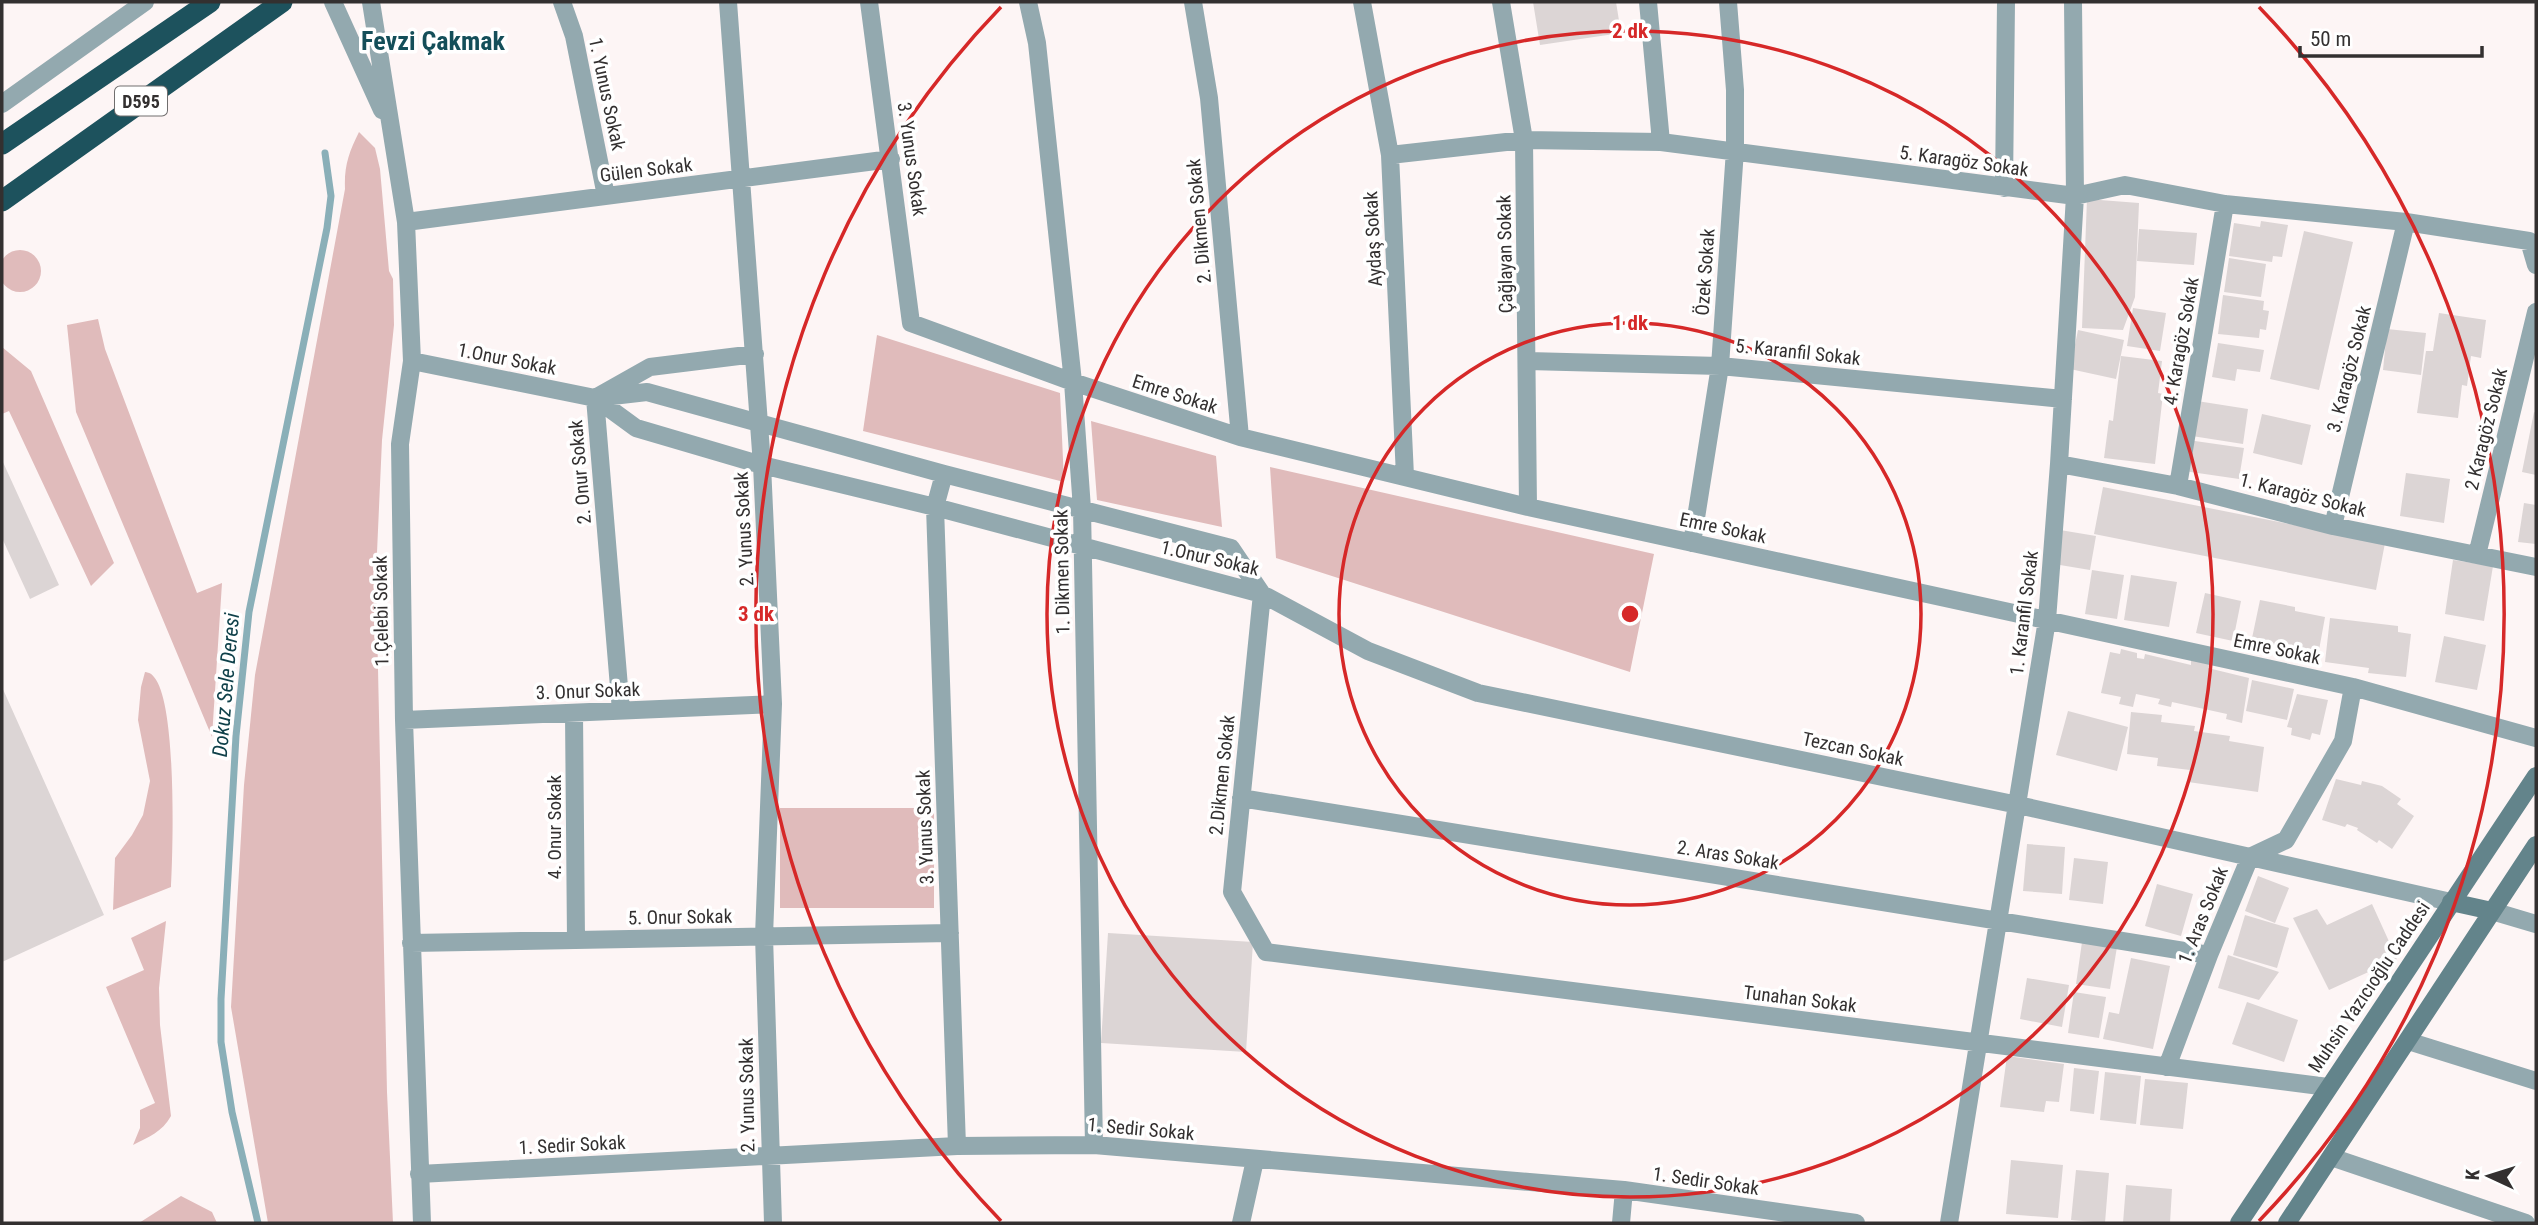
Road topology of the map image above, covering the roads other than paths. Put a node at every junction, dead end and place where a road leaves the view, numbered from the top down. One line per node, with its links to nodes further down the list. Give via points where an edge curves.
1 (145, 2): 17 (street)
2 (210, 2): 21 (highway, D595)
3 (282, 2): 29 (highway, D595)
4 (333, 2): 18 (street)
5 (371, 2): 18 (street, 1.Çelebi Sokak)
6 (562, 2): 27 (street, 1. Yunus Sokak, via 574,36)
7 (728, 2): 25 (street, 2. Yunus Sokak)
8 (869, 2): 24 (street, 3. Yunus Sokak)
9 (1028, 2): 40 (street, 1. Dikmen Sokak, via 1037,44)
10 (1194, 2): 44 (street, 2. Dikmen Sokak, via 1209,98)
11 (1362, 2): 23 (street, Aydaş Sokak)
12 (1502, 2): 19 (street, Çağlayan Sokak)
13 (1648, 2): 20 (street)
14 (1728, 2): 22 (street, Özek Sokak)
15 (2006, 2): 26 (street)
16 (2073, 2): 28 (street, 1. Karanfil Sokak)
17 (2, 104)
18 (393, 135): 31 (street, 1.Çelebi Sokak)
19 (1524, 139): 20 (street, 5. Karagöz Sokak); 23 (street, 5. Karagöz Sokak); 37 (street, Çağlayan Sokak)
20 (1661, 142): 22 (street, 5. Karagöz Sokak)
21 (2, 144)
22 (1735, 150): 26 (street, 5. Karagöz Sokak); 39 (street, Özek Sokak)
23 (1390, 155): 48 (street, Aydaş Sokak)
24 (891, 159): 25 (street, Gülen Sokak); 35 (street, 3. Yunus Sokak)
25 (742, 179): 27 (street, Gülen Sokak); 36 (street, 2. Yunus Sokak)
26 (2004, 188): 28 (street, 5. Karagöz Sokak)
27 (606, 196): 31 (street, Gülen Sokak)
28 (2075, 196): 30 (street, 5. Karagöz Sokak, via 2125,185); 42 (street, 1. Karanfil Sokak)
29 (2, 201)
30 (2225, 204): 32 (street, 5. Karagöz Sokak); 49 (street, 4. Karagöz Sokak)
31 (406, 222): 38 (street, 1.Çelebi Sokak)
32 (2406, 222): 33 (street, 5. Karagöz Sokak, via 2529,241); 53 (street, 3. Karagöz Sokak)
33 (2536, 265)
34 (2536, 312): 56 (street, 2 Karagöz Sokak)
35 (911, 323): 40 (street, Emre Sokak)
36 (755, 354): 41 (street, 2. Onur Sokak, via 650,367); 43 (street, 2. Yunus Sokak)
37 (1528, 360): 39 (street, 5. Karanfil Sokak); 51 (street, Çağlayan Sokak)
38 (412, 361): 41 (street, 1.Onur Sokak); 64 (street, 1.Çelebi Sokak, via 400,444)
39 (1720, 366): 42 (street, 5. Karanfil Sokak); 54 (street, Özek Sokak)
40 (1073, 382): 44 (street, Emre Sokak); 52 (street, 1. Dikmen Sokak)
41 (595, 398): 43 (street, 1.Onur Sokak, via 647,392); 46 (street, 1.Onur Sokak, via 636,428); 62 (street, 2. Onur Sokak)
42 (2063, 399): 45 (street, 1. Karanfil Sokak)
43 (759, 424): 46 (street, 2. Yunus Sokak); 47 (street, 1.Onur Sokak)
44 (1240, 437): 48 (street, Emre Sokak)
45 (2059, 464): 49 (street, 1. Karagöz Sokak); 59 (street, 1. Karanfil Sokak)
46 (762, 465): 50 (street, 1.Onur Sokak); 61 (street, 2. Yunus Sokak)
47 (944, 474): 50 (street, 3. Yunus Sokak); 52 (street, 1.Onur Sokak)
48 (1405, 476): 51 (street, Emre Sokak)
49 (2178, 486): 53 (street, 1. Karagöz Sokak)
50 (935, 507): 55 (street, 1.Onur Sokak); 75 (street, 3. Yunus Sokak)
51 (1528, 507): 54 (street, Emre Sokak)
52 (1082, 509): 55 (street, 1. Dikmen Sokak); 58 (street, 1.Onur Sokak, via 1231,548)
53 (2333, 526): 56 (street, 1. Karagöz Sokak)
54 (1692, 543): 59 (street, Emre Sokak)
55 (1083, 548): 58 (street, 1.Onur Sokak); 86 (street, 1. Dikmen Sokak)
56 (2477, 555): 57 (street, 1. Karagöz Sokak)
57 (2536, 567)
58 (1262, 594): 67 (street, 2.Dikmen Sokak); 68 (street, Tezcan Sokak, via 1368,651 1478,694)
59 (2047, 620): 60 (street, Emre Sokak); 68 (street, 1. Karanfil Sokak)
60 (2353, 687): 65 (street, Emre Sokak); 70 (street, 1. Aras Sokak, via 2343,741 2286,840)
61 (774, 704): 62 (street, 3. Onur Sokak); 76 (street, 2. Yunus Sokak)
62 (621, 711): 63 (street, 3. Onur Sokak)
63 (574, 713): 64 (street, 3. Onur Sokak); 77 (street, 4. Onur Sokak)
64 (404, 720): 78 (street, 1.Çelebi Sokak)
65 (2536, 738)
66 (2536, 776): 71 (street, Muhsin Yazıcıoğlu Caddesi)
67 (1241, 798): 73 (street, 2. Aras Sokak); 79 (street, 2.Dikmen Sokak, via 1232,892)
68 (2018, 805): 70 (street, Tezcan Sokak); 73 (street, 1. Karanfil Sokak)
69 (2536, 845): 72 (street)
70 (2250, 857): 71 (street, Tezcan Sokak); 80 (street, 1. Aras Sokak)
71 (2451, 902): 72 (street); 85 (street, Muhsin Yazıcıoğlu Caddesi)
72 (2492, 911): 74 (street); 81 (street)
73 (1999, 921): 80 (street, 2. Aras Sokak); 82 (street, 1. Karanfil Sokak)
74 (2536, 924)
75 (950, 933): 76 (street, 5. Onur Sokak); 87 (street, 3. Yunus Sokak)
76 (764, 936): 77 (street, 5. Onur Sokak); 88 (street, 2. Yunus Sokak)
77 (576, 940): 78 (street, 5. Onur Sokak)
78 (411, 943): 91 (street, 1.Çelebi Sokak)
79 (1266, 952): 82 (street, Tunahan Sokak)
80 (2208, 955): 83 (street, 1. Aras Sokak)
81 (2407, 1041): 84 (street); 89 (street)
82 (1978, 1042): 83 (street, Tunahan Sokak); 98 (street, 1. Karanfil Sokak)
83 (2168, 1067): 85 (street, Tunahan Sokak)
84 (2536, 1080)
85 (2328, 1087): 99 (street, Muhsin Yazıcıoğlu Caddesi)
86 (1094, 1145): 87 (street, 1. Sedir Sokak); 90 (street, 1. Sedir Sokak)
87 (957, 1146): 88 (street, 1. Sedir Sokak)
88 (769, 1156): 91 (street, 1. Sedir Sokak); 94 (street, 2. Yunus Sokak)
89 (2331, 1157): 100 (street); 101 (street)
90 (1255, 1160): 92 (street, 1. Sedir Sokak); 95 (street)
91 (419, 1174): 93 (street, 1.Çelebi Sokak)
92 (1624, 1190): 96 (street); 97 (street, 1. Sedir Sokak)
93 (422, 1223)
94 (773, 1223)
95 (1241, 1223)
96 (1621, 1223)
97 (1856, 1223)
98 (1949, 1223)
99 (2239, 1223)
100 (2287, 1223)
101 (2526, 1223)

